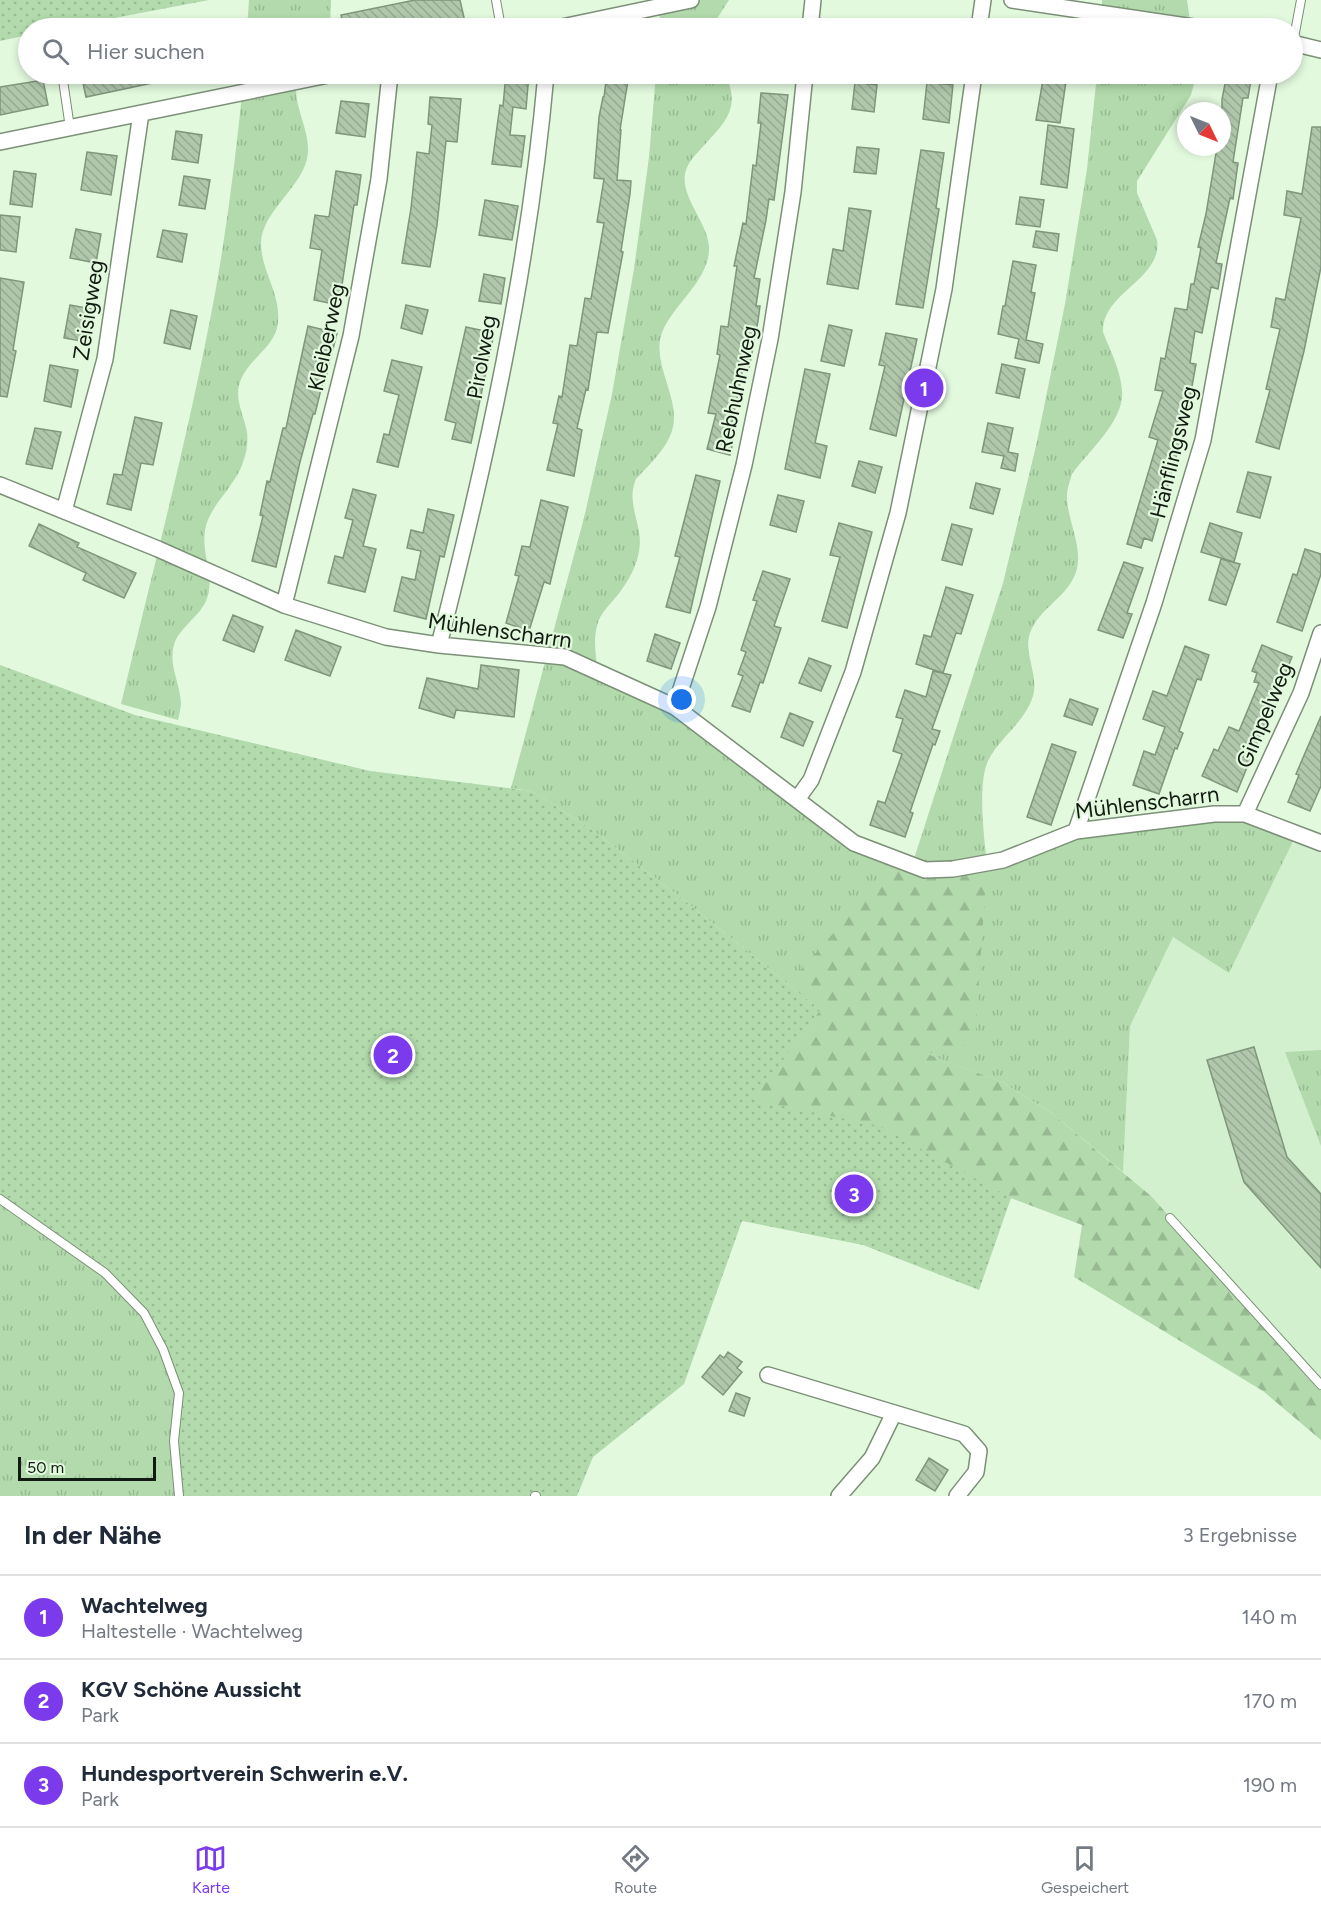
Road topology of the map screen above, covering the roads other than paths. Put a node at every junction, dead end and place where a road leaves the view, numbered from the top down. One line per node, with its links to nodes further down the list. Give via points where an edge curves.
1 (496, 0): 7 (lane)
2 (691, 0): 8 (street)
3 (813, 0): 9 (street)
4 (982, 0): 10 (street)
5 (1012, 0): 11 (street)
6 (1301, 0): 12 (lane)
7 (499, 18)
8 (605, 18)
9 (811, 18)
10 (980, 18)
11 (1133, 18)
12 (1298, 18)
13 (1303, 46): 14 (street)
14 (1321, 50)
15 (64, 84): 23 (lane)
16 (284, 84): 22 (street)
17 (389, 84): 27 (street, Kleiberweg, via 379,179 351,336)
18 (545, 84): 29 (street, Pirolweg, via 538,156 499,394)
19 (804, 84): 30 (street, Rebhuhnweg, via 793,192 770,339 744,465 708,607)
20 (973, 84): 31 (street, via 944,289 898,513 854,672 811,780)
21 (1268, 84): 33 (street, Hänflingsweg, via 1203,440 1154,603)
22 (141, 113): 23 (street); 26 (street, Zeisigweg, via 105,359)
23 (70, 128): 24 (street)
24 (0, 142)
25 (0, 484): 26 (street, Mühlenscharrn)
26 (64, 511): 27 (street, Mühlenscharrn)
27 (284, 605): 29 (street, Mühlenscharrn, via 386,637)
28 (1321, 633): 32 (street, Gimpelweg, via 1301,693)
29 (439, 645): 30 (street, Mühlenscharrn, via 565,657)
30 (675, 707): 31 (street, Mühlenscharrn)
31 (798, 798): 33 (street, Mühlenscharrn, via 854,843 925,870 1003,861)
32 (1245, 814): 33 (street, Mühlenscharrn, via 1214,814); 34 (street)
33 (1076, 831)
34 (1321, 843)
35 (0, 1199): 40 (lane, via 105,1273 144,1313 179,1393 174,1441)
36 (1170, 1218): 38 (lane)
37 (768, 1375): 39 (street)
38 (1321, 1385)
39 (894, 1413): 41 (street, via 872,1458); 42 (street, via 964,1434 979,1451 976,1473)
40 (179, 1496)
41 (839, 1496)
42 (957, 1496)

